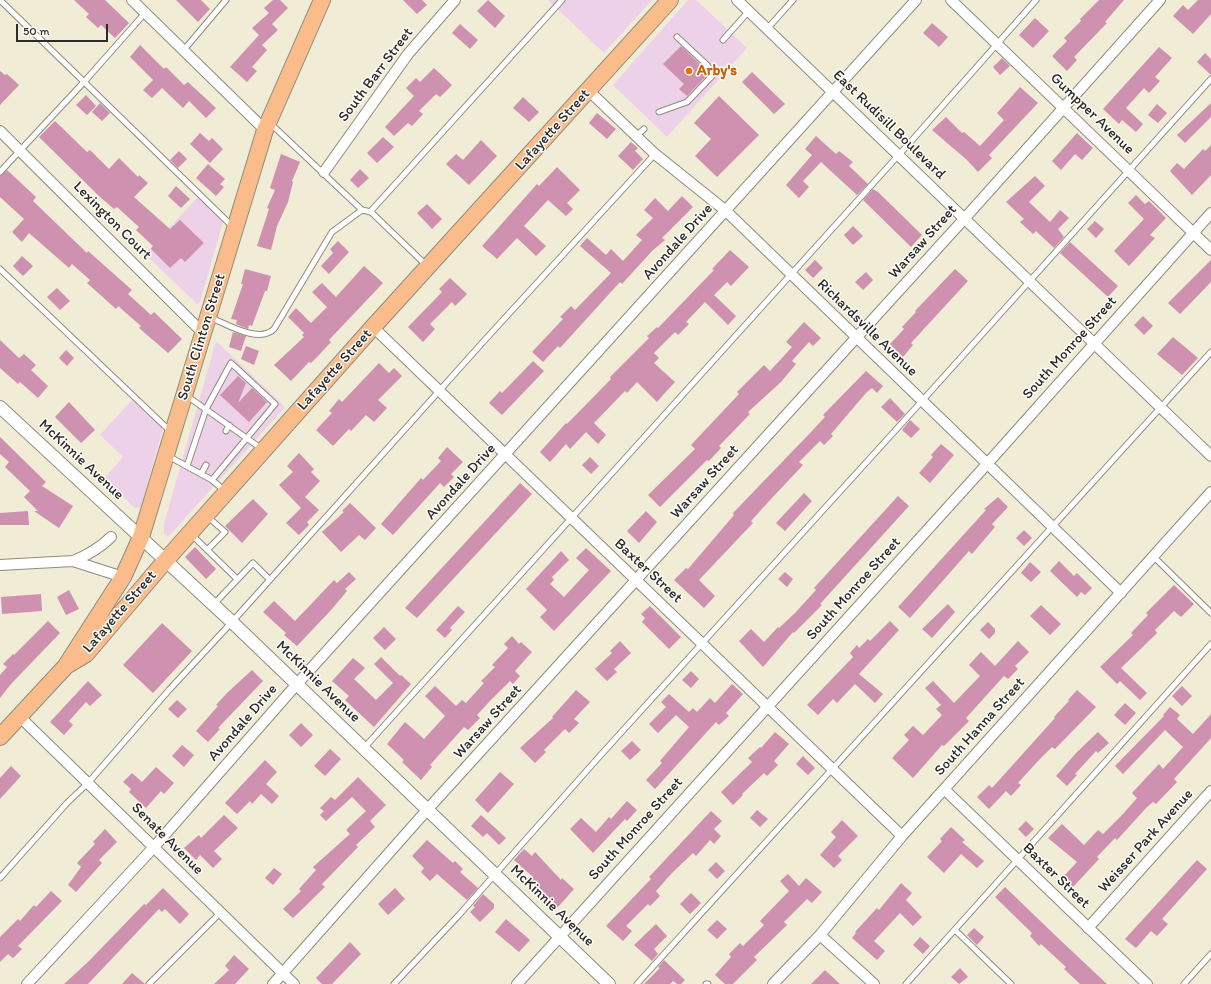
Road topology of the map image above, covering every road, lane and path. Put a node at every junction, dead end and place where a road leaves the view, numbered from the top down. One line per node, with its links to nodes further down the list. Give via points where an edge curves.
1 (0, 0): 22 (lane)
2 (132, 0): 15 (street)
3 (226, 0): 20 (lane)
4 (322, 0): 27 (highway, South Clinton Street)
5 (455, 0): 36 (street, South Barr Street, via 408,54)
6 (562, 0): 39 (lane)
7 (670, 0): 23 (highway, Lafayette Street)
8 (737, 0): 14 (street, East Rudisill Boulevard)
9 (793, 0): 16 (lane)
10 (916, 0): 24 (street, Avondale Drive)
11 (952, 0): 19 (street, Gumpper Avenue)
12 (1036, 0): 19 (lane)
13 (1160, 0): 25 (street, Warsaw Street)
14 (749, 11): 16 (street, East Rudisill Boulevard); 18 (lane)
15 (145, 13): 20 (street); 22 (lane)
16 (767, 29): 24 (street, East Rudisill Boulevard)
17 (677, 37): 26 (lane, via 707,65 712,76 687,102)
18 (723, 40)
19 (998, 45): 25 (street, Gumpper Avenue); 33 (lane)
20 (183, 50): 27 (street)
21 (1211, 79): 34 (lane)
22 (84, 82): 31 (lane); 42 (lane)
23 (588, 90): 30 (street, Richardsville Avenue); 45 (highway, Lafayette Street)
24 (832, 92): 33 (street, East Rudisill Boulevard); 38 (street, Avondale Drive)
25 (1064, 108): 34 (street, Gumpper Avenue); 41 (street, Warsaw Street)
26 (659, 112)
27 (267, 126): 36 (lane); 42 (highway, South Clinton Street)
28 (644, 129): 30 (lane)
29 (0, 131): 31 (street, Lexington Court)
30 (636, 136): 32 (street, Richardsville Avenue)
31 (20, 150): 35 (lane); 51 (street, Lexington Court)
32 (655, 154): 38 (street, Richardsville Avenue); 55 (lane)
33 (899, 155): 41 (street, East Rudisill Boulevard); 47 (lane)
34 (1128, 170): 43 (street, Gumpper Avenue); 48 (lane)
35 (0, 172)
36 (324, 172): 37 (lane)
37 (362, 210): 39 (lane); 49 (lane, via 332,232 270,333 253,334)
38 (726, 211): 47 (street, Richardsville Avenue); 67 (street, Avondale Drive)
39 (370, 212): 45 (lane)
40 (1211, 213): 43 (street, South Monroe Street)
41 (965, 218): 48 (street, East Rudisill Boulevard); 52 (street, Warsaw Street)
42 (235, 228): 49 (highway, South Clinton Street)
43 (1193, 233): 44 (street, Gumpper Avenue); 53 (street, South Monroe Street)
44 (1211, 250)
45 (428, 267): 50 (highway, Lafayette Street)
46 (0, 269): 63 (lane)
47 (790, 275): 52 (street, Richardsville Avenue); 77 (lane)
48 (1029, 281): 53 (street, East Rudisill Boulevard); 57 (lane)
49 (209, 316): 51 (highway, South Clinton Street)
50 (373, 327): 55 (street, Baxter Street); 65 (highway, Lafayette Street)
51 (203, 333): 56 (highway, South Clinton Street)
52 (856, 338): 57 (street, Richardsville Avenue); 90 (street, Warsaw Street)
53 (1095, 344): 59 (street, East Rudisill Boulevard); 69 (street, South Monroe Street)
54 (1211, 352): 59 (lane)
55 (439, 391): 67 (street, Baxter Street); 89 (lane)
56 (184, 394): 60 (lane); 63 (highway, South Clinton Street)
57 (922, 401): 69 (street, Richardsville Avenue); 95 (lane)
58 (0, 407): 81 (street, McKinnie Avenue)
59 (1160, 407): 68 (street, East Rudisill Boulevard); 78 (lane)
60 (206, 409): 61 (lane); 64 (lane, via 231,363 275,404); 71 (lane)
61 (229, 425): 62 (lane); 64 (lane)
62 (226, 431)
63 (172, 433): 66 (highway, South Clinton Street)
64 (247, 438): 65 (lane); 73 (lane)
65 (264, 450): 74 (highway, Lafayette Street)
66 (166, 455): 71 (lane); 81 (highway, South Clinton Street)
67 (506, 455): 77 (street, Baxter Street); 98 (street, Avondale Drive)
68 (1211, 456)
69 (987, 464): 78 (street, Richardsville Avenue); 99 (street, South Monroe Street)
70 (206, 465): 72 (lane)
71 (187, 466): 72 (lane)
72 (201, 474): 73 (lane)
73 (212, 480): 74 (lane)
74 (226, 492): 76 (highway, Lafayette Street)
75 (1211, 492): 83 (street, South Hanna Street)
76 (206, 514): 79 (highway, Lafayette Street); 82 (lane, via 225,532)
77 (570, 518): 90 (street, Baxter Street); 102 (lane)
78 (1052, 527): 91 (street, Richardsville Avenue); 103 (lane)
79 (190, 533): 82 (lane); 84 (highway, Lafayette Street)
80 (111, 537): 85 (street, via 100,548)
81 (141, 537): 84 (street, McKinnie Avenue); 87 (highway, South Clinton Street)
82 (207, 550): 88 (lane)
83 (1153, 556): 91 (street, South Hanna Street); 93 (lane)
84 (166, 560): 92 (street, McKinnie Avenue); 97 (highway, Lafayette Street, via 86,654)
85 (73, 561): 86 (street); 87 (street)
86 (0, 565)
87 (123, 577): 97 (highway, South Clinton Street)
88 (238, 579): 89 (lane, via 253,563); 92 (lane)
89 (270, 579): 94 (lane)
90 (636, 581): 95 (street, Baxter Street); 107 (street, Warsaw Street)
91 (1121, 593): 105 (street, South Hanna Street)
92 (213, 605): 94 (street, McKinnie Avenue)
93 (1211, 613)
94 (232, 622): 98 (street, McKinnie Avenue); 104 (lane)
95 (702, 643): 99 (street, Baxter Street); 111 (lane)
96 (1211, 644): 110 (lane)
97 (66, 666): 100 (highway, Lafayette Street)
98 (297, 684): 102 (street, McKinnie Avenue); 109 (street, Avondale Drive)
99 (767, 708): 103 (street, Baxter Street); 116 (street, South Monroe Street)
100 (19, 716): 101 (highway, Lafayette Street); 104 (street, Senate Avenue)
101 (0, 737)
102 (363, 748): 107 (street, McKinnie Avenue)
103 (832, 770): 108 (street, Baxter Street); 127 (lane)
104 (88, 783): 109 (street, Senate Avenue); 112 (lane)
105 (945, 790): 108 (street, South Hanna Street); 110 (street, Baxter Street)
106 (1211, 791): 114 (street, Weisser Park Avenue)
107 (428, 810): 111 (street, McKinnie Avenue); 119 (street, Warsaw Street)
108 (902, 836): 117 (street, South Hanna Street)
109 (154, 847): 113 (street, Senate Avenue); 120 (street, Avondale Drive)
110 (1017, 860): 114 (street, Baxter Street); 115 (lane)
111 (495, 874): 116 (street, McKinnie Avenue); 124 (lane)
112 (0, 878)
113 (220, 913): 119 (street, Senate Avenue); 121 (lane)
114 (1088, 928): 132 (street, Baxter Street)
115 (955, 930): 130 (lane); 131 (lane)
116 (560, 935): 125 (street, South Monroe Street); 126 (street, McKinnie Avenue)
117 (820, 935): 128 (street, South Hanna Street); 129 (street)
118 (1211, 954): 133 (lane)
119 (283, 973): 122 (street, Warsaw Street); 123 (street, Senate Avenue)
120 (27, 984)
121 (149, 984)
122 (273, 984)
123 (294, 984)
124 (394, 984)
125 (517, 984)
126 (610, 984)
127 (637, 984)
128 (773, 984)
129 (874, 984)
130 (906, 984)
131 (1011, 984)
132 (1147, 984)
133 (1184, 984)

